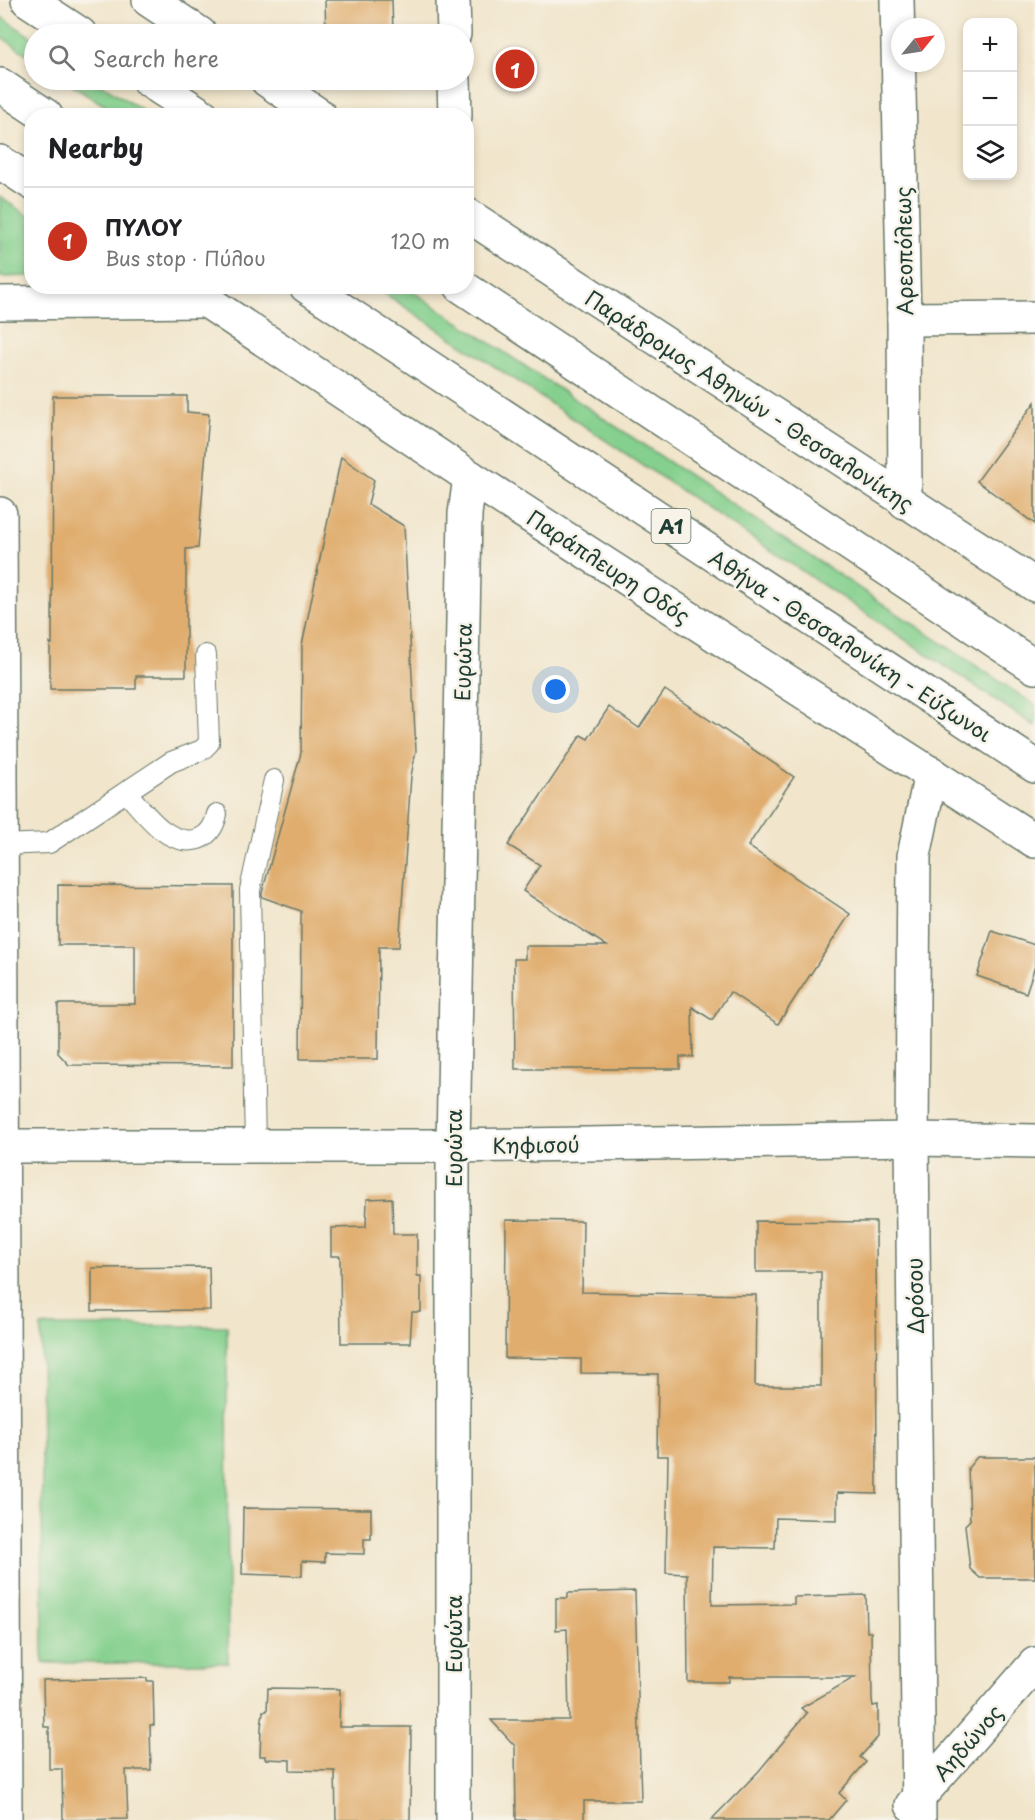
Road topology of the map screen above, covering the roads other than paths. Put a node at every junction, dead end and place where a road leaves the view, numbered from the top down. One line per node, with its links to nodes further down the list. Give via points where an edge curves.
1 (28, 0): 5 (main road)
2 (149, 0): 6 (main road)
3 (453, 0): 7 (main road)
4 (897, 0): 24 (main road, Αρεοπόλεως)
5 (65, 24)
6 (185, 24)
7 (454, 24)
8 (0, 85): 12 (main road)
9 (163, 90): 13 (main road)
10 (282, 90): 14 (main road)
11 (454, 90): 15 (main road)
12 (34, 108)
13 (190, 108)
14 (308, 108)
15 (455, 108)
16 (0, 162): 17 (main road)
17 (24, 178)
18 (474, 219): 26 (main road, Παράδρομος Αθηνών - Θεσσαλονίκης)
19 (195, 294): 22 (main road); 25 (main road, Παράπλευρη Οδός)
20 (318, 294): 31 (main road, Αθήνα - Θεσσαλονίκη - Εύζωνοι / Α1)
21 (473, 294): 30 (main road)
22 (0, 303)
23 (1035, 318): 24 (main road)
24 (904, 319): 26 (main road, Αρεοπόλεως)
25 (470, 477): 32 (main road, Παράπλευρη Οδός); 42 (main road, Ευρώτα, via 465,514)
26 (905, 502): 28 (main road, Παράδρομος Αθηνών - Θεσσαλονίκης)
27 (0, 514): 37 (main road)
28 (1035, 585)
29 (206, 655): 34 (lane, via 209,743)
30 (1035, 667)
31 (1035, 766)
32 (931, 773): 36 (main road, Παράπλευρη Οδός); 38 (main road, Δρόσου, via 914,856)
33 (274, 780): 41 (lane, via 250,890)
34 (126, 792): 35 (lane, via 163,831 183,840 198,841 207,835); 37 (lane, via 49,843)
35 (217, 814)
36 (1035, 841)
37 (3, 845): 40 (main road)
38 (912, 1139): 39 (main road, Κηφισού); 42 (main road, Κηφισού); 44 (main road, Δρόσου)
39 (1035, 1141)
40 (2, 1146): 41 (main road, Κηφισού); 45 (main road)
41 (255, 1146): 42 (main road, Κηφισού)
42 (453, 1146): 46 (main road, Ευρώτα)
43 (1035, 1664): 44 (main road, Αηδώνος)
44 (912, 1813)
45 (5, 1820)
46 (453, 1820)

